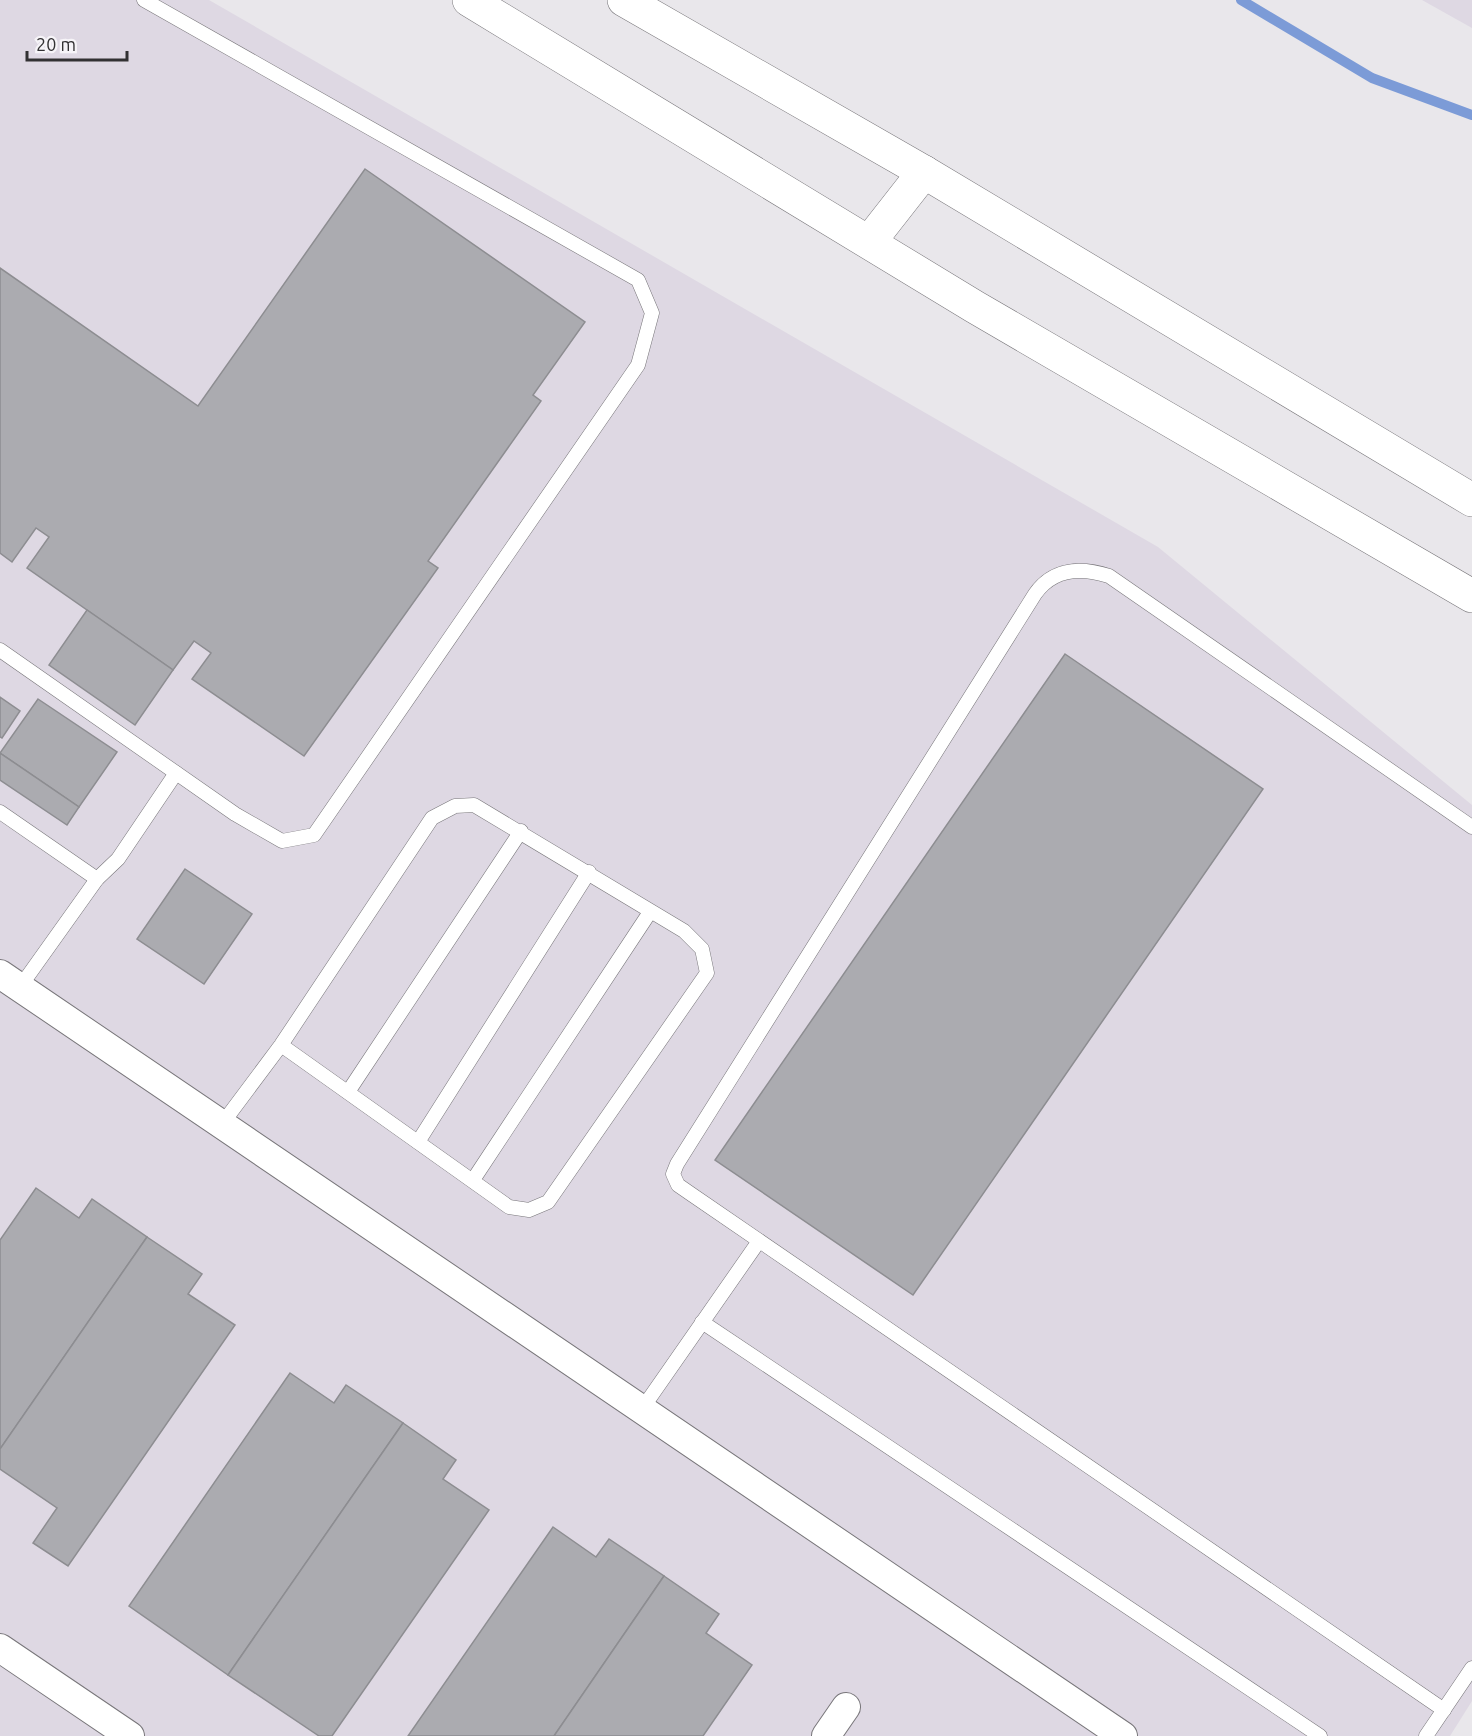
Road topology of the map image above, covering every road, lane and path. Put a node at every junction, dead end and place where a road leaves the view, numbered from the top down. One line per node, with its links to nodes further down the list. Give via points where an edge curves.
1 (144, 0): 9 (lane, via 638,280 652,313 638,365 314,835 282,840 235,814)
2 (469, 0): 5 (highway)
3 (624, 0): 4 (highway)
4 (924, 172): 5 (highway); 6 (highway)
5 (870, 241): 7 (highway, via 975,307)
6 (1472, 500)
7 (1472, 596)
8 (0, 650): 9 (lane)
9 (176, 773): 14 (lane, via 118,859)
10 (0, 812): 14 (lane)
11 (1472, 827): 22 (lane, via 1109,576 1069,570 1043,582 677,1164 673,1174 678,1185)
12 (521, 831): 13 (lane); 17 (lane, via 474,805 454,806 432,818); 18 (lane)
13 (589, 872): 15 (lane); 20 (lane)
14 (97, 879): 16 (lane)
15 (650, 912): 21 (lane); 21 (lane, via 684,931 702,949 707,972 548,1202 529,1210 509,1207)
16 (10, 980): 19 (street)
17 (281, 1045): 18 (lane); 19 (lane)
18 (348, 1092): 20 (lane)
19 (222, 1125): 24 (street)
20 (418, 1142): 21 (lane)
21 (473, 1180)
22 (759, 1241): 23 (lane); 28 (lane)
23 (702, 1322): 24 (lane); 32 (lane)
24 (642, 1409): 31 (street)
25 (0, 1648): 29 (street)
26 (1472, 1668): 28 (lane)
27 (846, 1707): 30 (street)
28 (1444, 1710): 33 (lane)
29 (130, 1736)
30 (826, 1736)
31 (1123, 1736)
32 (1320, 1736)
33 (1426, 1736)

